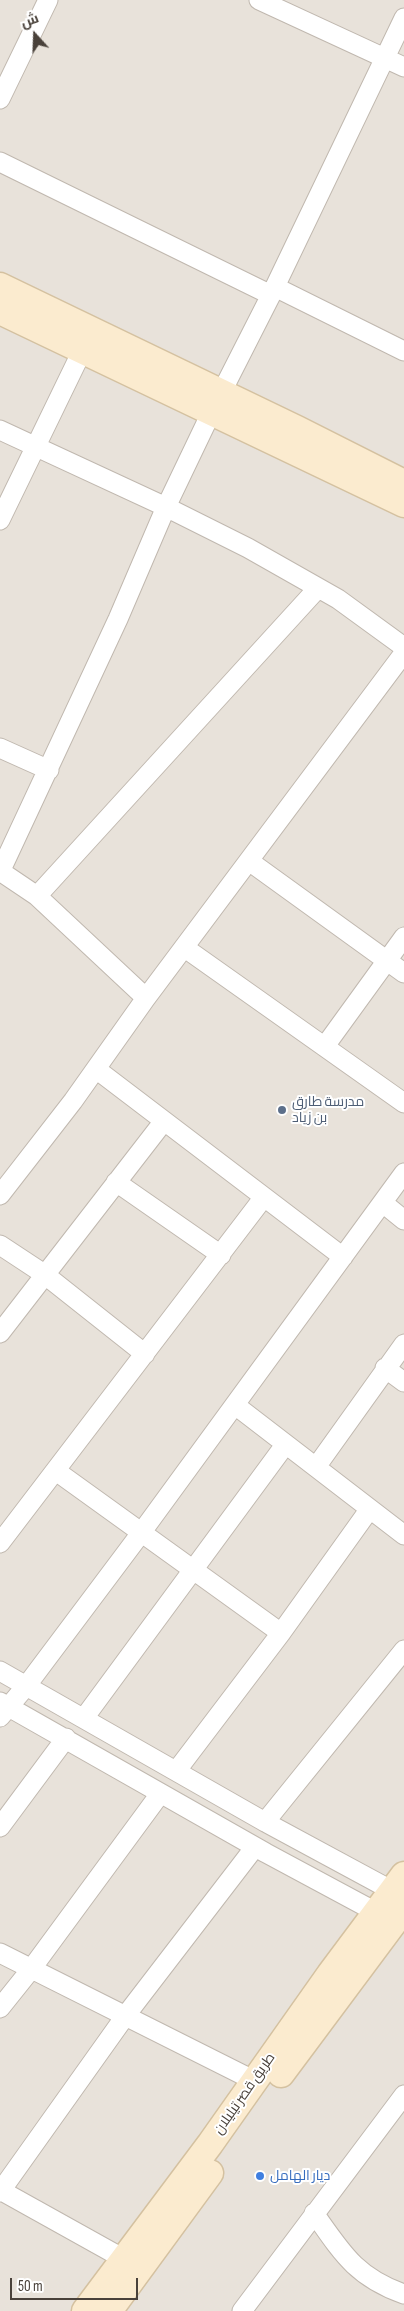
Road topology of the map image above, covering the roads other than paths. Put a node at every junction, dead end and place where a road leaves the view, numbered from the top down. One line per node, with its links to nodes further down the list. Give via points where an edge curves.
1 (48, 0): 6 (street)
2 (259, 0): 4 (street)
3 (404, 18): 4 (street)
4 (385, 58): 5 (street); 9 (street)
5 (404, 66)
6 (0, 99)
7 (0, 162): 9 (street)
8 (0, 286): 13 (main road)
9 (273, 291): 12 (street); 13 (street)
10 (0, 311): 11 (main road)
11 (83, 349): 13 (main road); 15 (street)
12 (404, 351)
13 (216, 403): 16 (main road, via 297,429); 17 (main road); 18 (street)
14 (0, 430): 15 (street)
15 (36, 447): 18 (street); 19 (street)
16 (404, 483)
17 (404, 504)
18 (166, 506): 20 (street); 24 (street)
19 (0, 520)
20 (318, 588): 21 (street); 27 (street)
21 (404, 647)
22 (404, 653): 25 (street)
23 (0, 748): 24 (street)
24 (49, 770): 26 (street)
25 (250, 861): 29 (street); 30 (street)
26 (0, 871): 27 (street)
27 (37, 896): 32 (street)
28 (404, 937): 30 (street)
29 (185, 948): 32 (street); 33 (street)
30 (387, 960): 31 (street); 33 (street)
31 (404, 973)
32 (146, 998): 34 (street)
33 (325, 1046): 35 (street)
34 (96, 1069): 36 (street); 39 (street)
35 (404, 1103)
36 (164, 1121): 38 (street); 40 (street)
37 (404, 1173): 41 (street)
38 (116, 1182): 44 (street); 46 (street)
39 (0, 1195)
40 (264, 1197): 44 (street); 45 (street)
41 (382, 1203): 42 (street); 45 (street)
42 (404, 1220)
43 (0, 1245): 46 (street)
44 (221, 1255): 49 (street)
45 (343, 1257): 52 (street)
46 (44, 1274): 47 (street); 49 (street)
47 (0, 1333)
48 (404, 1344): 50 (street)
49 (145, 1354): 55 (street)
50 (385, 1368): 51 (street); 54 (street)
51 (404, 1382)
52 (235, 1405): 53 (street); 57 (street)
53 (285, 1445): 54 (street); 60 (street)
54 (316, 1466): 56 (street)
55 (56, 1471): 57 (street); 59 (street)
56 (369, 1510): 58 (street); 61 (street)
57 (141, 1533): 60 (street); 64 (street)
58 (404, 1535)
59 (0, 1543)
60 (192, 1569): 61 (street); 66 (street)
61 (281, 1633): 68 (street)
62 (404, 1650): 70 (street)
63 (0, 1671): 64 (street)
64 (27, 1685): 65 (street); 66 (street)
65 (3, 1708): 67 (street)
66 (84, 1718): 68 (street)
67 (66, 1738): 69 (street); 71 (street)
68 (177, 1770): 70 (street)
69 (160, 1794): 72 (street); 75 (street)
70 (265, 1822): 73 (street)
71 (0, 1827)
72 (255, 1847): 73 (street); 77 (street)
73 (397, 1904): 78 (main road, طريق قصر تيليلان); 86 (main road, طريق قصر تيليلان, via 279,2076)
74 (0, 1953): 75 (street)
75 (32, 1968): 76 (street); 77 (street)
76 (0, 2008)
77 (126, 2015): 78 (street); 80 (street)
78 (254, 2081): 83 (main road, طريق قصر تيليلان)
79 (404, 2095): 82 (street)
80 (7, 2170): 81 (street)
81 (0, 2191): 83 (street)
82 (314, 2213): 84 (street, via 353,2265 370,2279); 87 (street)
83 (124, 2259): 85 (main road, طريق قصر تيليلان)
84 (404, 2294)
85 (85, 2311)
86 (109, 2311)
87 (242, 2311)

